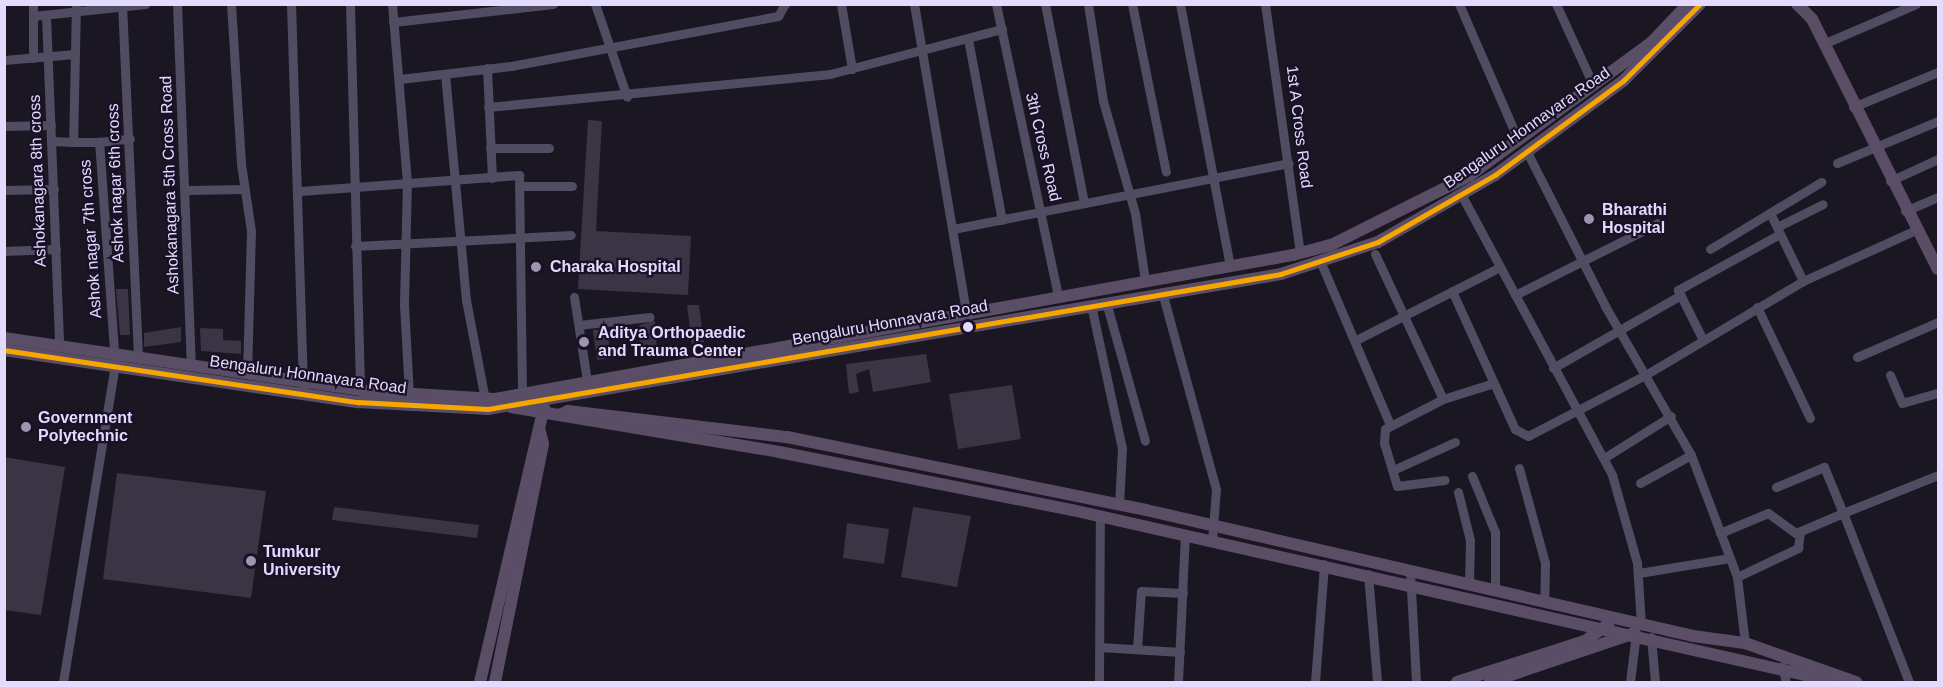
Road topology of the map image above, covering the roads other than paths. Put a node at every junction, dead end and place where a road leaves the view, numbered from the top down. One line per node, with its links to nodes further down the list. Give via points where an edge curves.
1 (33, 4): 27 (street)
2 (145, 4): 25 (street)
3 (177, 4): 76 (street, Ashokanagara 5th Cross Road)
4 (231, 4): 74 (street)
5 (291, 4): 77 (street)
6 (350, 4): 72 (street)
7 (393, 4): 29 (street)
8 (553, 4): 29 (street)
9 (595, 4): 33 (street)
10 (785, 4): 33 (street, via 778,16)
11 (841, 4): 40 (street)
12 (914, 4): 34 (street)
13 (996, 4): 30 (street, 3th Cross Road)
14 (1045, 4): 81 (street)
15 (1088, 4): 78 (street)
16 (1132, 4): 63 (street)
17 (1180, 4): 65 (street)
18 (1265, 4): 61 (street, 1st A Cross Road)
19 (1459, 4): 52 (street)
20 (1556, 4): 44 (street)
21 (1688, 4): 44 (main road, Bengaluru Honnavara Road, via 1650,43)
22 (1700, 4): 59 (main road, Bengaluru Honnavara Road, via 1623,81)
23 (1797, 4): 32 (main road, via 1812,19)
24 (1916, 4): 32 (street)
25 (122, 6): 26 (street); 51 (street, Ashok nagar 6th cross)
26 (76, 8): 28 (street); 35 (street)
27 (33, 16): 28 (street); 37 (street)
28 (46, 16): 36 (street, Ashokanagara 8th cross)
29 (393, 22): 43 (street)
30 (1002, 29): 31 (street); 83 (street, 3th Cross Road)
31 (968, 39): 34 (street); 86 (street)
32 (1823, 44): 47 (main road)
33 (610, 45): 39 (street); 45 (street)
34 (922, 52): 40 (street); 88 (street)
35 (75, 54): 36 (street); 54 (street)
36 (48, 56): 37 (street); 49 (street, Ashokanagara 8th cross)
37 (33, 58): 38 (street)
38 (4, 60)
39 (487, 68): 42 (street); 46 (street)
40 (852, 69): 45 (street)
41 (1938, 72): 47 (street)
42 (445, 74): 43 (street); 66 (street)
43 (400, 79): 67 (street)
44 (1593, 85): 52 (main road, Bengaluru Honnavara Road)
45 (627, 97): 46 (street)
46 (489, 107): 56 (street)
47 (1853, 108): 58 (main road)
48 (1938, 121): 58 (street)
49 (51, 125): 50 (street); 53 (street, Ashokanagara 8th cross)
50 (4, 126)
51 (130, 140): 55 (street, Ashok nagar 7th cross); 129 (street, Ashok nagar 6th cross)
52 (1518, 140): 100 (main road, Bengaluru Honnavara Road, via 1438,195 1331,245)
53 (51, 141): 54 (street); 73 (street, Ashokanagara 8th cross)
54 (73, 142): 55 (street)
55 (99, 142): 131 (street, Ashok nagar 7th cross)
56 (490, 148): 57 (street); 64 (street)
57 (549, 148)
58 (1874, 148): 62 (street); 68 (main road)
59 (1527, 152): 79 (main road, Bengaluru Honnavara Road); 102 (street)
60 (1938, 159): 68 (street)
61 (1288, 163): 65 (street); 100 (street, 1st A Cross Road)
62 (1837, 163)
63 (1166, 172)
64 (492, 178): 66 (street); 70 (street, via 519,175)
65 (1213, 178): 78 (street); 104 (street)
66 (455, 180): 67 (street); 93 (street)
67 (407, 181): 72 (street); 94 (street)
68 (1890, 181): 84 (main road)
69 (1821, 182): 85 (street)
70 (519, 186): 71 (street); 92 (street)
71 (572, 186)
72 (353, 187): 77 (street); 95 (street)
73 (54, 189): 75 (street); 96 (street, Ashokanagara 8th cross)
74 (244, 189): 76 (street); 134 (street, via 251,231)
75 (4, 190)
76 (188, 190): 132 (street, Ashokanagara 5th Cross Road)
77 (300, 190): 139 (street)
78 (1125, 195): 81 (street); 107 (street, via 1135,213)
79 (1462, 196): 103 (main road, Bengaluru Honnavara Road, via 1378,242); 105 (street)
80 (1938, 197): 84 (street)
81 (1084, 203): 83 (street)
82 (1823, 204): 89 (street)
83 (1043, 211): 86 (street); 113 (street, 3th Cross Road)
84 (1905, 211): 90 (main road)
85 (1770, 213): 89 (street); 97 (street)
86 (1002, 220): 88 (street)
87 (1658, 223): 102 (street)
88 (953, 229): 120 (street)
89 (1778, 230): 108 (street); 112 (street, via 1678,290)
90 (1916, 230): 98 (main road); 108 (street)
91 (571, 235): 92 (street)
92 (521, 237): 93 (street); 143 (street)
93 (461, 241): 94 (street); 146 (street, via 468,318)
94 (407, 242): 95 (street); 145 (street, via 404,305)
95 (355, 246): 141 (street)
96 (56, 249): 99 (street); 127 (street, Ashokanagara 8th cross)
97 (1710, 249)
98 (1933, 249): 106 (main road)
99 (4, 251)
100 (1300, 254): 104 (main road, Bengaluru Honnavara Road)
101 (1375, 254): 118 (street)
102 (1583, 262): 111 (street); 123 (street)
103 (1321, 263): 110 (main road, Bengaluru Honnavara Road); 126 (street)
104 (1230, 266): 107 (main road, Bengaluru Honnavara Road)
105 (1500, 267): 109 (street); 111 (street)
106 (1938, 269)
107 (1145, 281): 113 (main road, Bengaluru Honnavara Road)
108 (1803, 281): 117 (street)
109 (1452, 291): 118 (street); 138 (street)
110 (1162, 292): 115 (main road, Bengaluru Honnavara Road); 172 (street, via 1216,489)
111 (1515, 295): 133 (street)
112 (1681, 295): 123 (street); 125 (street)
113 (1058, 296): 120 (main road, Bengaluru Honnavara Road)
114 (574, 297): 122 (street)
115 (1106, 302): 116 (main road, Bengaluru Honnavara Road); 157 (street, via 1138,401)
116 (1090, 305): 120 (main road, Bengaluru Honnavara Road); 169 (street, via 1122,448)
117 (1756, 307): 125 (street); 154 (street)
118 (1405, 316): 126 (street); 147 (street)
119 (650, 317): 122 (street)
120 (966, 318): 137 (main road, Bengaluru Honnavara Road); 140 (main road, Bengaluru Honnavara Road)
121 (1938, 322): 130 (street)
122 (579, 325): 137 (street)
123 (1621, 332): 133 (street); 135 (street)
124 (4, 338): 127 (main road, Bengaluru Honnavara Road)
125 (1702, 338): 135 (street)
126 (1356, 340): 155 (street)
127 (59, 345): 131 (main road, Bengaluru Honnavara Road)
128 (4, 350): 131 (main road, Bengaluru Honnavara Road)
129 (138, 357): 131 (main road, Bengaluru Honnavara Road); 132 (main road, Bengaluru Honnavara Road)
130 (1857, 357)
131 (115, 359): 139 (main road, Bengaluru Honnavara Road); 197 (street, Ashok nagar 7th cross)
132 (191, 365): 134 (main road, Bengaluru Honnavara Road)
133 (1553, 368): 149 (street)
134 (247, 373): 139 (main road, Bengaluru Honnavara Road)
135 (1647, 374): 149 (street); 153 (street)
136 (1890, 375): 142 (street, via 1902,404)
137 (587, 381): 144 (main road, Bengaluru Honnavara Road)
138 (1494, 382): 147 (street); 149 (street, via 1519,435)
139 (302, 387): 141 (main road, Bengaluru Honnavara Road); 148 (main road, Bengaluru Honnavara Road, via 408,406)
140 (600, 389): 144 (main road, Bengaluru Honnavara Road); 150 (main road, via 584,402)
141 (360, 390): 145 (main road, Bengaluru Honnavara Road)
142 (1938, 393)
143 (522, 394): 144 (main road, Bengaluru Honnavara Road); 148 (main road, Bengaluru Honnavara Road)
144 (546, 394): 148 (main road, Bengaluru Honnavara Road); 151 (main road)
145 (409, 395): 146 (main road, Bengaluru Honnavara Road)
146 (485, 399): 148 (main road, Bengaluru Honnavara Road)
147 (1443, 399): 155 (street)
148 (503, 402): 151 (main road)
149 (1578, 412): 160 (street)
150 (588, 413): 152 (main road); 169 (main road, via 787,437)
151 (543, 414): 152 (main road); 156 (main road)
152 (559, 415): 171 (main road, via 779,452)
153 (1671, 416): 159 (street); 160 (street)
154 (1810, 418)
155 (1390, 425): 162 (street, via 1382,435)
156 (540, 431): 198 (main road, via 532,442); 199 (main road, via 543,444)
157 (1145, 441)
158 (1455, 442): 162 (street)
159 (1691, 455): 166 (street); 174 (street)
160 (1604, 458): 180 (street)
161 (1519, 468): 187 (street, via 1544,557)
162 (1393, 470): 165 (street, via 1397,486)
163 (1938, 475): 170 (street)
164 (1472, 476): 185 (street, via 1495,532)
165 (1445, 480)
166 (1640, 483)
167 (1776, 487): 170 (street, via 1824,467)
168 (1458, 492): 184 (street, via 1470,540)
169 (1119, 505): 172 (main road)
170 (1843, 513): 173 (street); 212 (street)
171 (1100, 517): 175 (main road); 192 (street)
172 (1213, 526): 176 (street); 179 (main road)
173 (1800, 532): 174 (street, via 1792,532 1774,512); 182 (street, via 1803,545)
174 (1720, 533): 177 (street)
175 (1185, 536): 176 (main road); 186 (street)
176 (1212, 541): 178 (main road)
177 (1730, 558): 180 (street); 182 (street)
178 (1324, 564): 181 (main road); 202 (street)
179 (1410, 571): 183 (street); 184 (main road)
180 (1639, 573): 189 (street)
181 (1368, 574): 183 (main road); 203 (street)
182 (1737, 577): 191 (street)
183 (1409, 585): 188 (main road); 204 (street)
184 (1469, 585): 185 (main road)
185 (1495, 591): 187 (main road)
186 (1183, 592): 193 (street, via 1142,591); 194 (street)
187 (1544, 602): 188 (main road)
188 (1609, 623): 189 (main road); 196 (main road, via 1585,641)
189 (1638, 629): 190 (main road); 191 (main road); 196 (main road); 207 (street)
190 (1651, 637): 195 (main road); 208 (street)
191 (1745, 643): 211 (main road)
192 (1100, 647): 193 (street); 200 (street)
193 (1137, 649): 194 (street)
194 (1180, 652): 201 (street)
195 (1782, 666): 209 (street); 210 (main road)
196 (1513, 674): 205 (main road); 206 (main road)
197 (63, 682)
198 (480, 682)
199 (495, 682)
200 (1099, 682)
201 (1178, 682)
202 (1315, 682)
203 (1377, 682)
204 (1416, 682)
205 (1457, 682)
206 (1490, 682)
207 (1630, 682)
208 (1655, 682)
209 (1786, 682)
210 (1836, 682)
211 (1856, 682)
212 (1909, 682)

